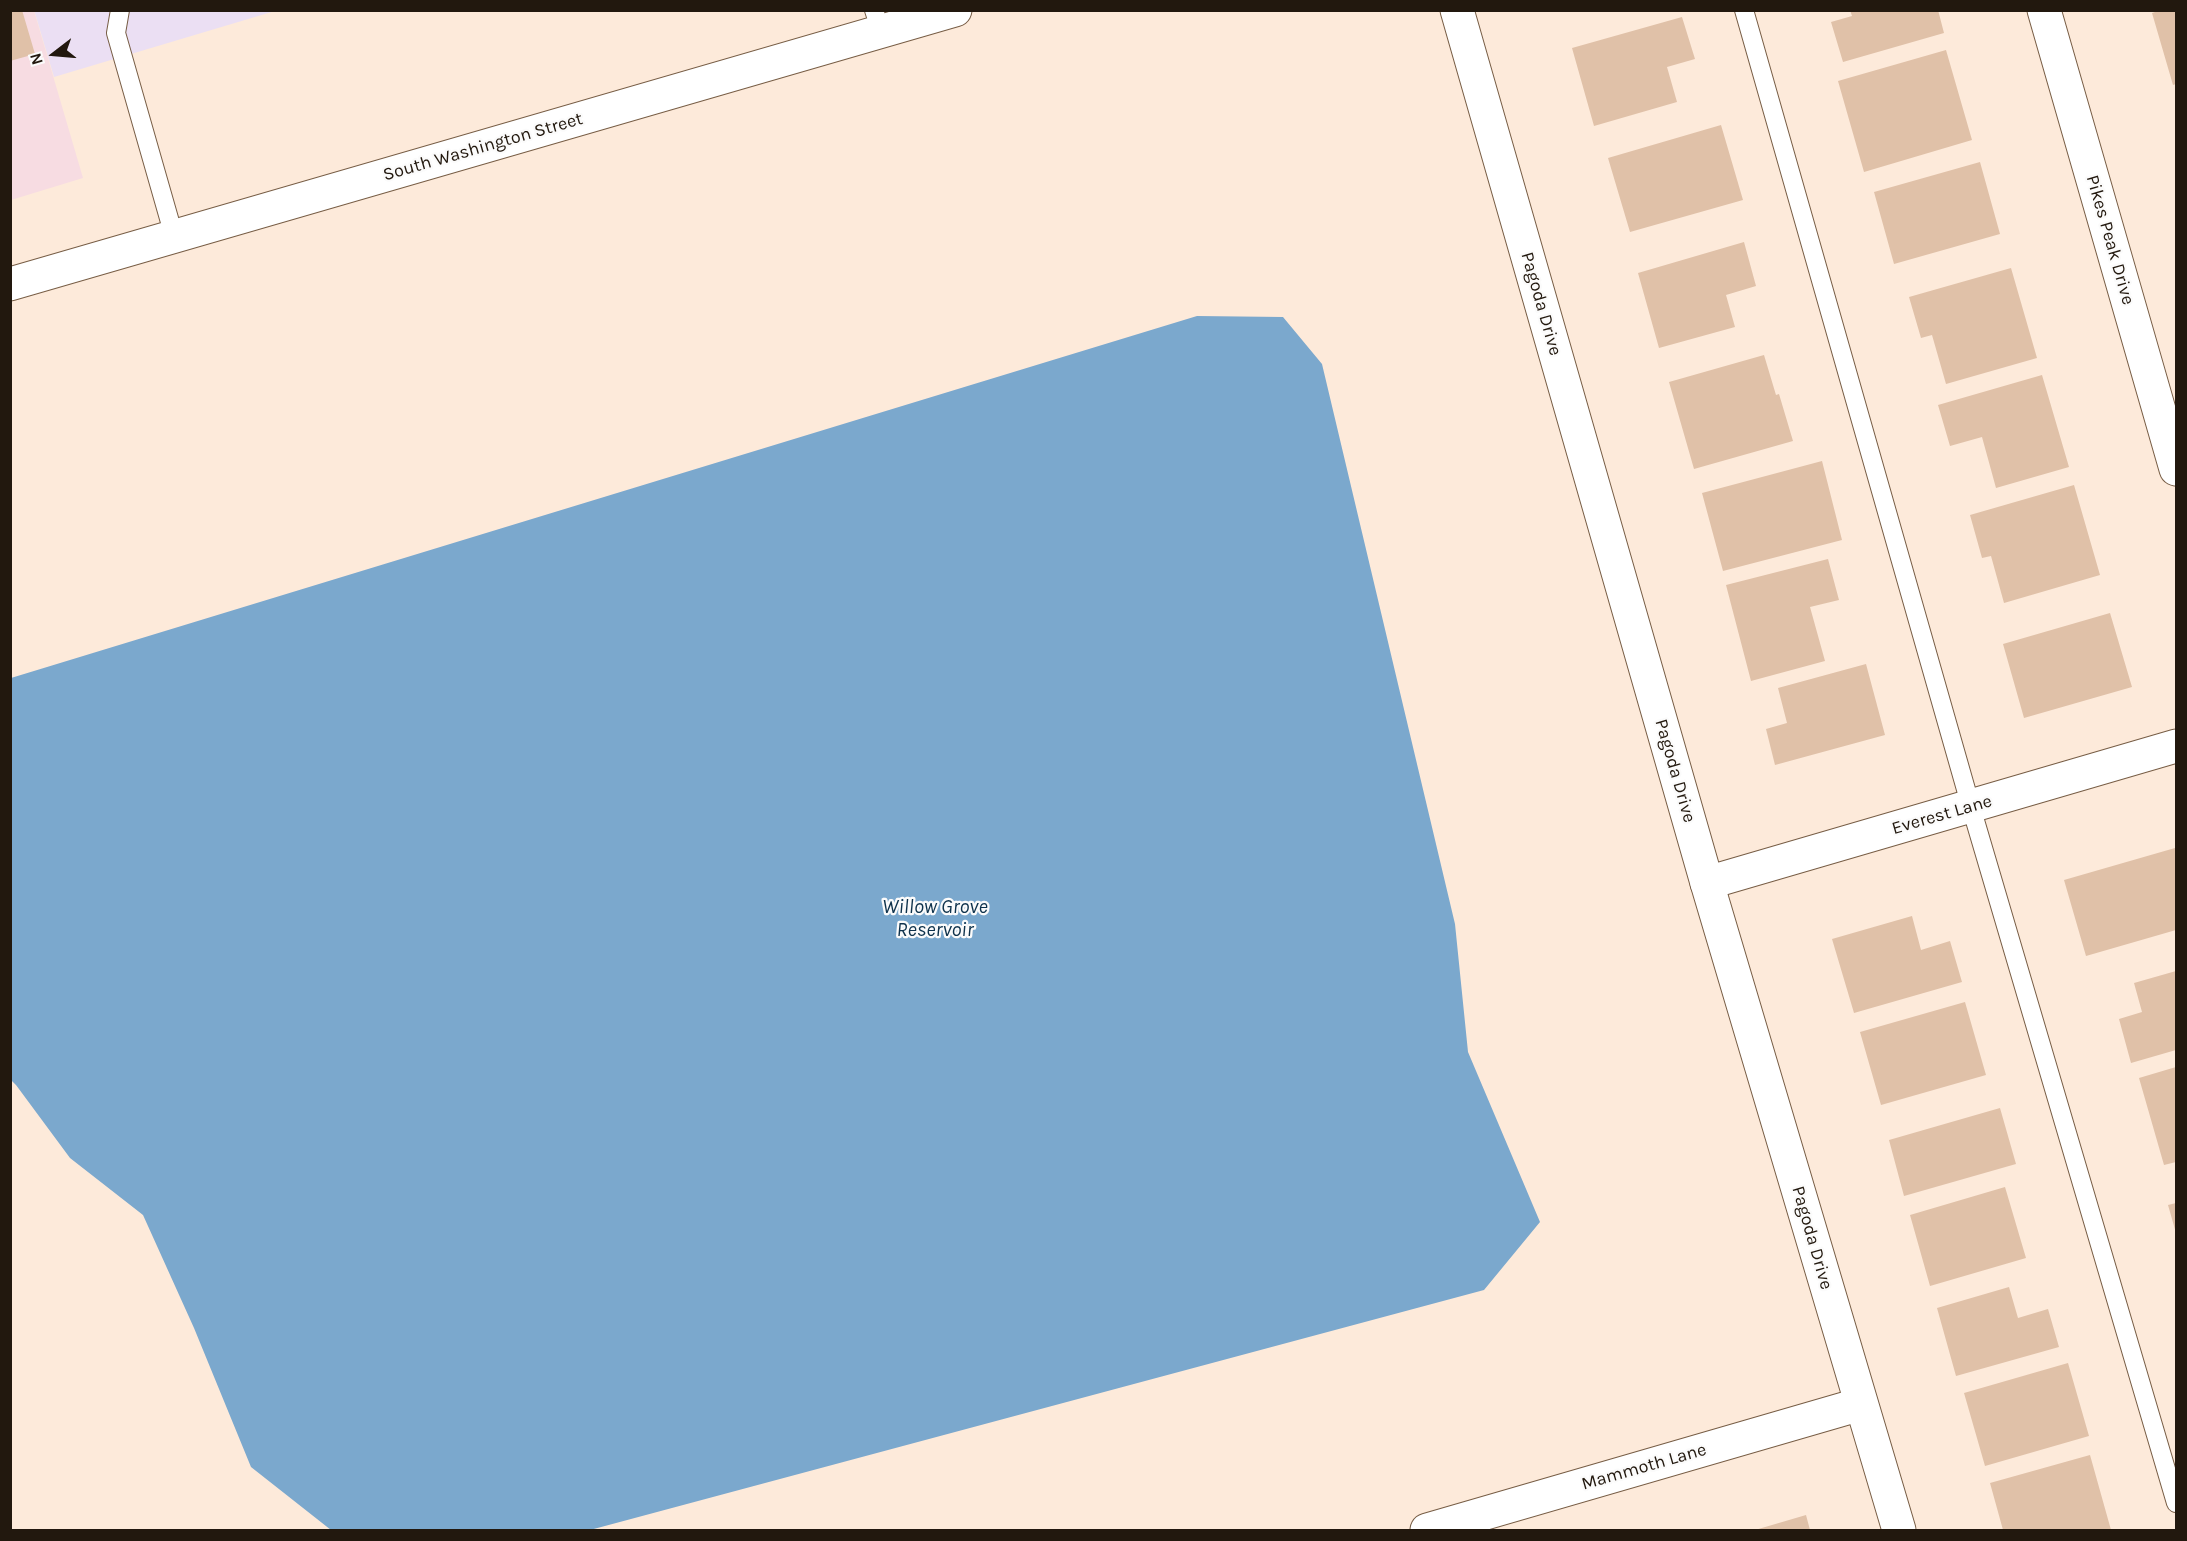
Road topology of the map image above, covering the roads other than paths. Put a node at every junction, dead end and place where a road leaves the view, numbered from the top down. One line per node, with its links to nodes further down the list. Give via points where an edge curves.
1 (120, 10): 7 (lane, via 116,33)
2 (955, 10): 6 (street, South Washington Street)
3 (1457, 10): 12 (street, Pagoda Drive)
4 (1744, 10): 11 (lane)
5 (2044, 10): 9 (street, Pikes Peak Drive)
6 (878, 21): 7 (street, South Washington Street)
7 (174, 236): 8 (street, South Washington Street)
8 (10, 284)
9 (2176, 469)
10 (2176, 746): 11 (street, Everest Lane)
11 (1971, 807): 12 (street, Everest Lane); 14 (lane)
12 (1707, 883): 13 (street, Pagoda Drive)
13 (1861, 1404): 15 (street, Mammoth Lane); 16 (street, Pagoda Drive)
14 (2176, 1503)
15 (1427, 1530)
16 (1899, 1530)

